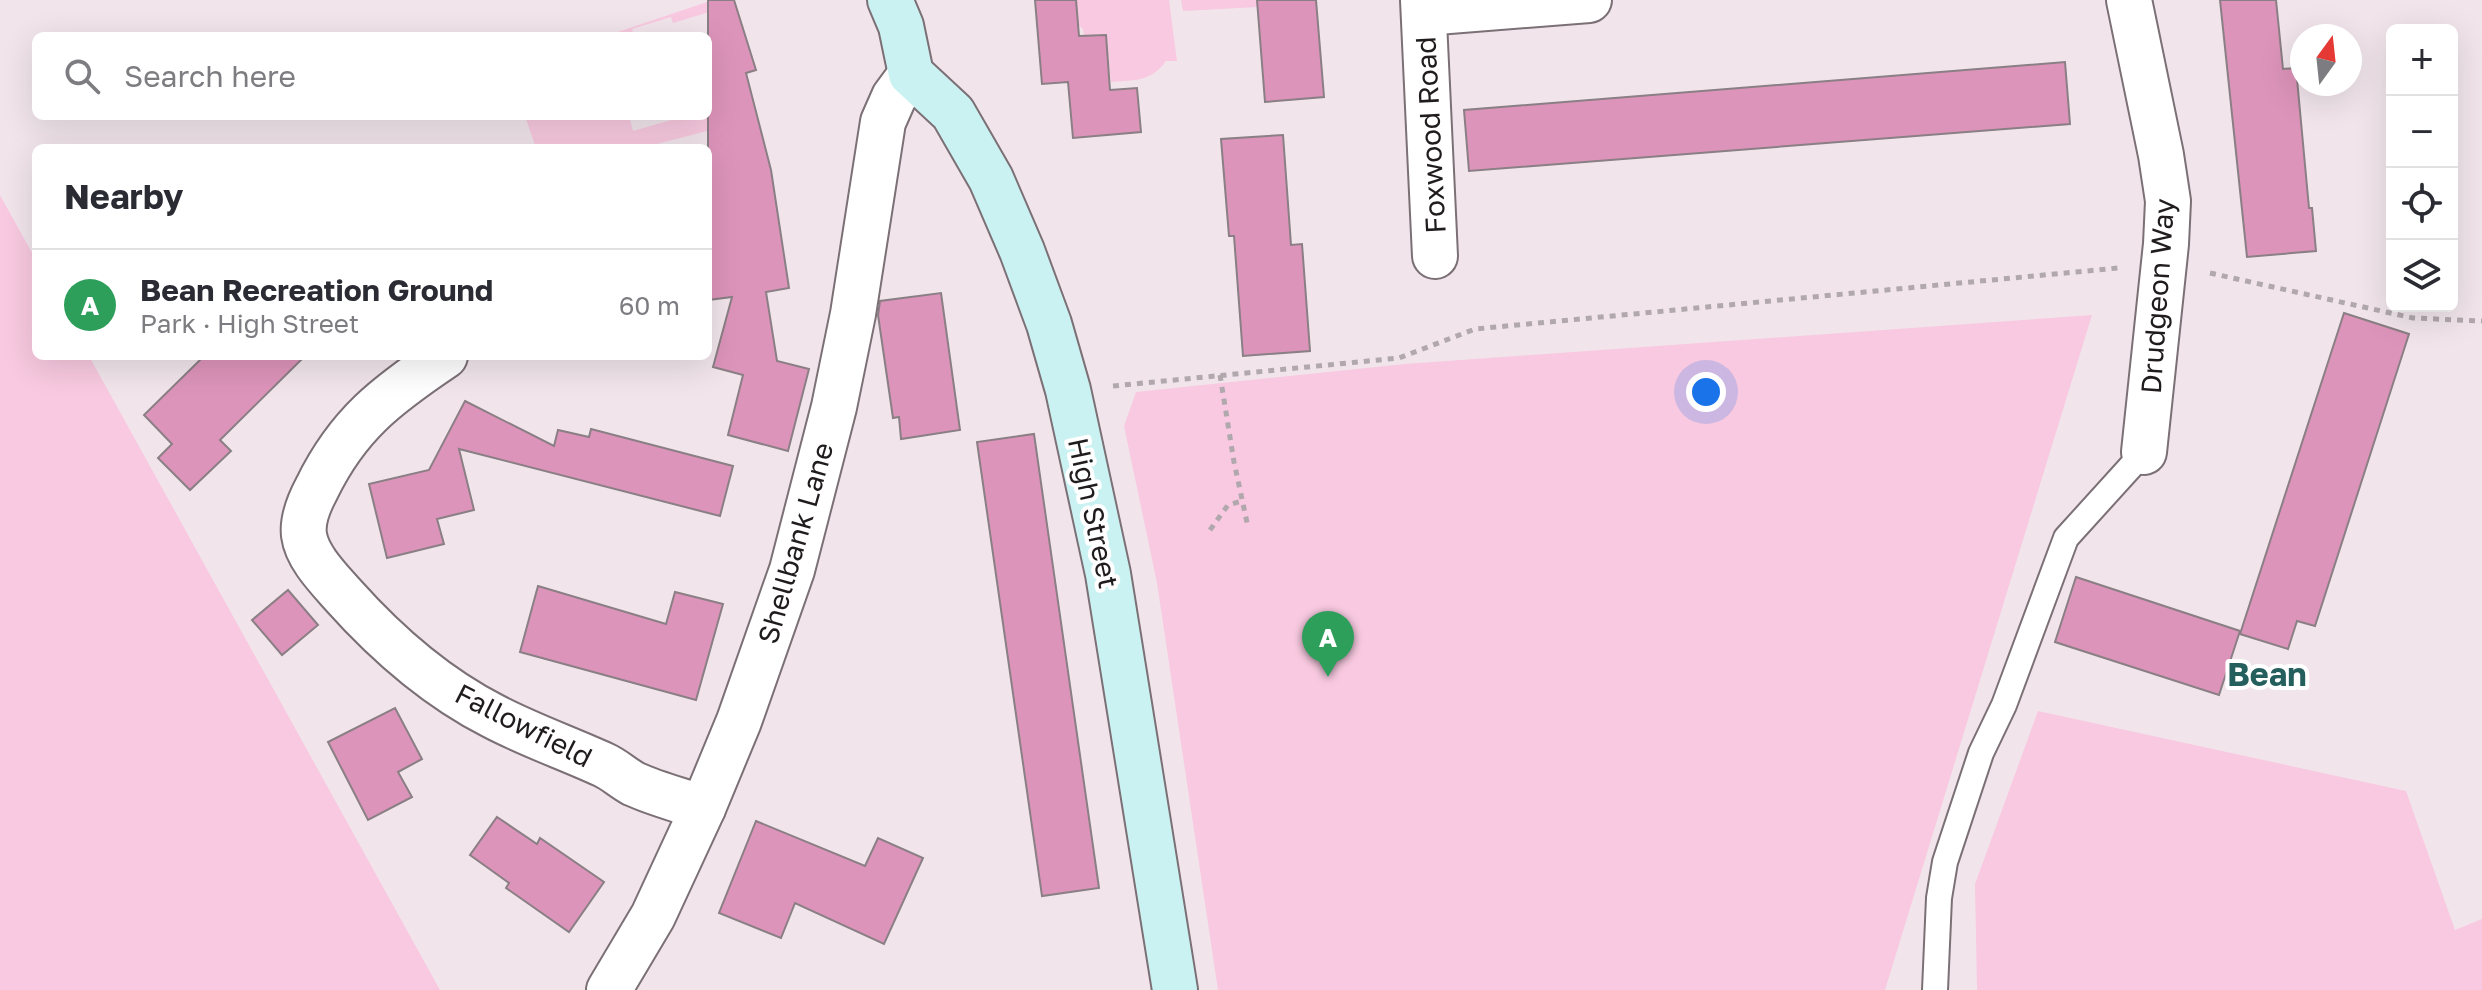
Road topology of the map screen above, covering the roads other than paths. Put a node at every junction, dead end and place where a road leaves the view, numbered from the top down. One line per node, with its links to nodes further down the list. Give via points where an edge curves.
1 (890, 0): 5 (main road)
2 (1589, 0): 4 (street, Foxwood Road)
3 (2129, 0): 8 (street, Drudgeon Way, via 2168,201)
4 (1424, 7): 6 (street, Foxwood Road)
5 (911, 74): 9 (street, Shellbank Lane, via 883,122 863,265 800,544 754,681); 11 (main road, High Street, via 953,113 991,179 1044,310 1068,390 1108,574)
6 (1435, 256)
7 (439, 360): 9 (street, Fallowfield, via 376,407 337,449 308,509 303,533 308,547 334,585 393,646 467,701 631,782)
8 (2144, 452): 12 (lane, via 2066,538 1981,753 1945,862)
9 (703, 808): 10 (street, Shellbank Lane, via 653,916)
10 (609, 990)
11 (1175, 990)
12 (1935, 990)

